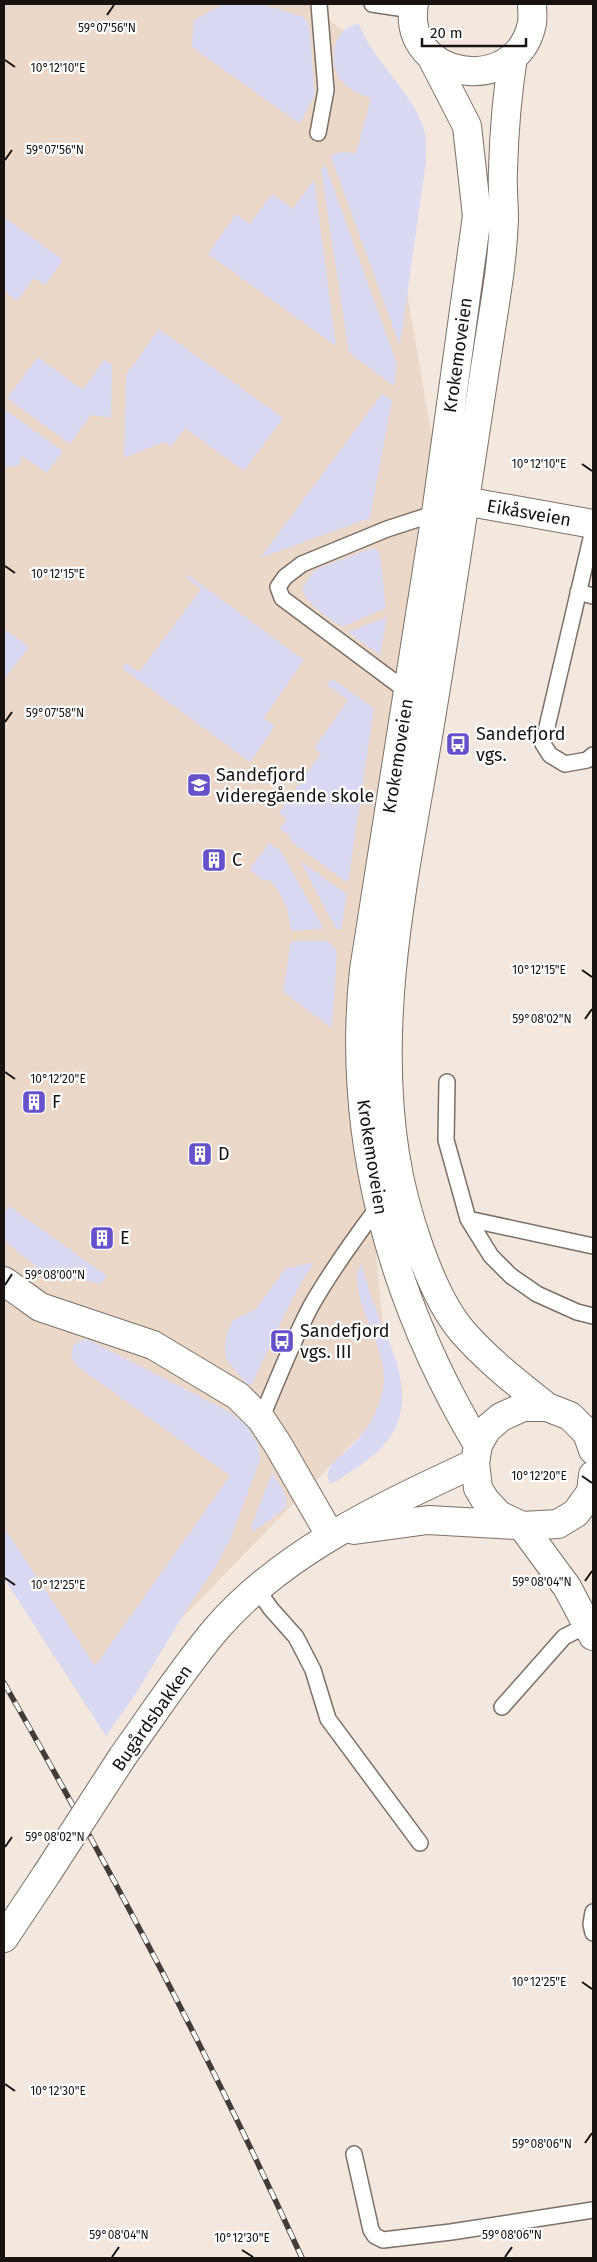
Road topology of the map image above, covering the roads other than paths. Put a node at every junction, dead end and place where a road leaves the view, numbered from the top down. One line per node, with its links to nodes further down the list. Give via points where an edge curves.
1 (319, 4): 7 (lane, via 326,90)
2 (372, 4): 4 (lane)
3 (532, 4): 6 (main road, Krokemoveien, via 529,32)
4 (413, 7): 5 (main road, Krokemoveien, via 414,27)
5 (431, 56): 6 (main road, Krokemoveien, via 445,66 478,72 496,68); 9 (main road, Krokemoveien, via 466,126 478,216)
6 (513, 57): 8 (main road, Krokemoveien, via 506,105 500,278)
7 (318, 133)
8 (464, 502): 10 (main road, Eikåsveien); 22 (main road, Krokemoveien, via 452,595 393,949 388,1079 396,1156 413,1227 438,1295 461,1330 483,1353)
9 (436, 513): 14 (main road, Krokemoveien); 14 (lane, via 302,564 285,577 278,588 282,598)
10 (593, 524)
11 (593, 530): 12 (lane)
12 (578, 592): 13 (lane); 15 (lane, via 543,744 550,755 565,764 587,760)
13 (593, 596)
14 (408, 692): 17 (main road, Krokemoveien, via 359,1011 360,1080)
15 (593, 755)
16 (446, 1082): 18 (lane, via 446,1140)
17 (378, 1207): 23 (lane, via 335,1267 307,1315); 25 (main road, Krokemoveien, via 416,1324)
18 (468, 1219): 19 (lane); 21 (lane, via 491,1256 511,1276 537,1294)
19 (593, 1246)
20 (4, 1281): 23 (main road, via 40,1307 153,1345 238,1396)
21 (593, 1316)
22 (570, 1415): 24 (main road, Krokemoveien, via 587,1434); 25 (main road, via 523,1407 501,1417 488,1429)
23 (261, 1419): 28 (main road)
24 (593, 1450)
25 (477, 1454): 27 (main road, via 478,1488 499,1515); 28 (main road, Bugårdsbakken)
26 (592, 1494): 27 (main road, Bugårdsbakken, via 576,1513 558,1524)
27 (519, 1526): 28 (main road, Bugårdsbakken, via 428,1520); 30 (main road, via 567,1588)
28 (334, 1534): 29 (main road, Bugårdsbakken)
29 (257, 1589): 32 (lane, via 296,1637 313,1670 328,1719); 35 (main road, Bugårdsbakken, bridge, via 218,1627 123,1756)
30 (591, 1627): 31 (lane, via 564,1637)
31 (502, 1707)
32 (420, 1843)
33 (593, 1912): 34 (lane)
34 (593, 1933)
35 (4, 1938)
36 (354, 2154): 37 (lane, via 371,2230 383,2240)
37 (593, 2210)

